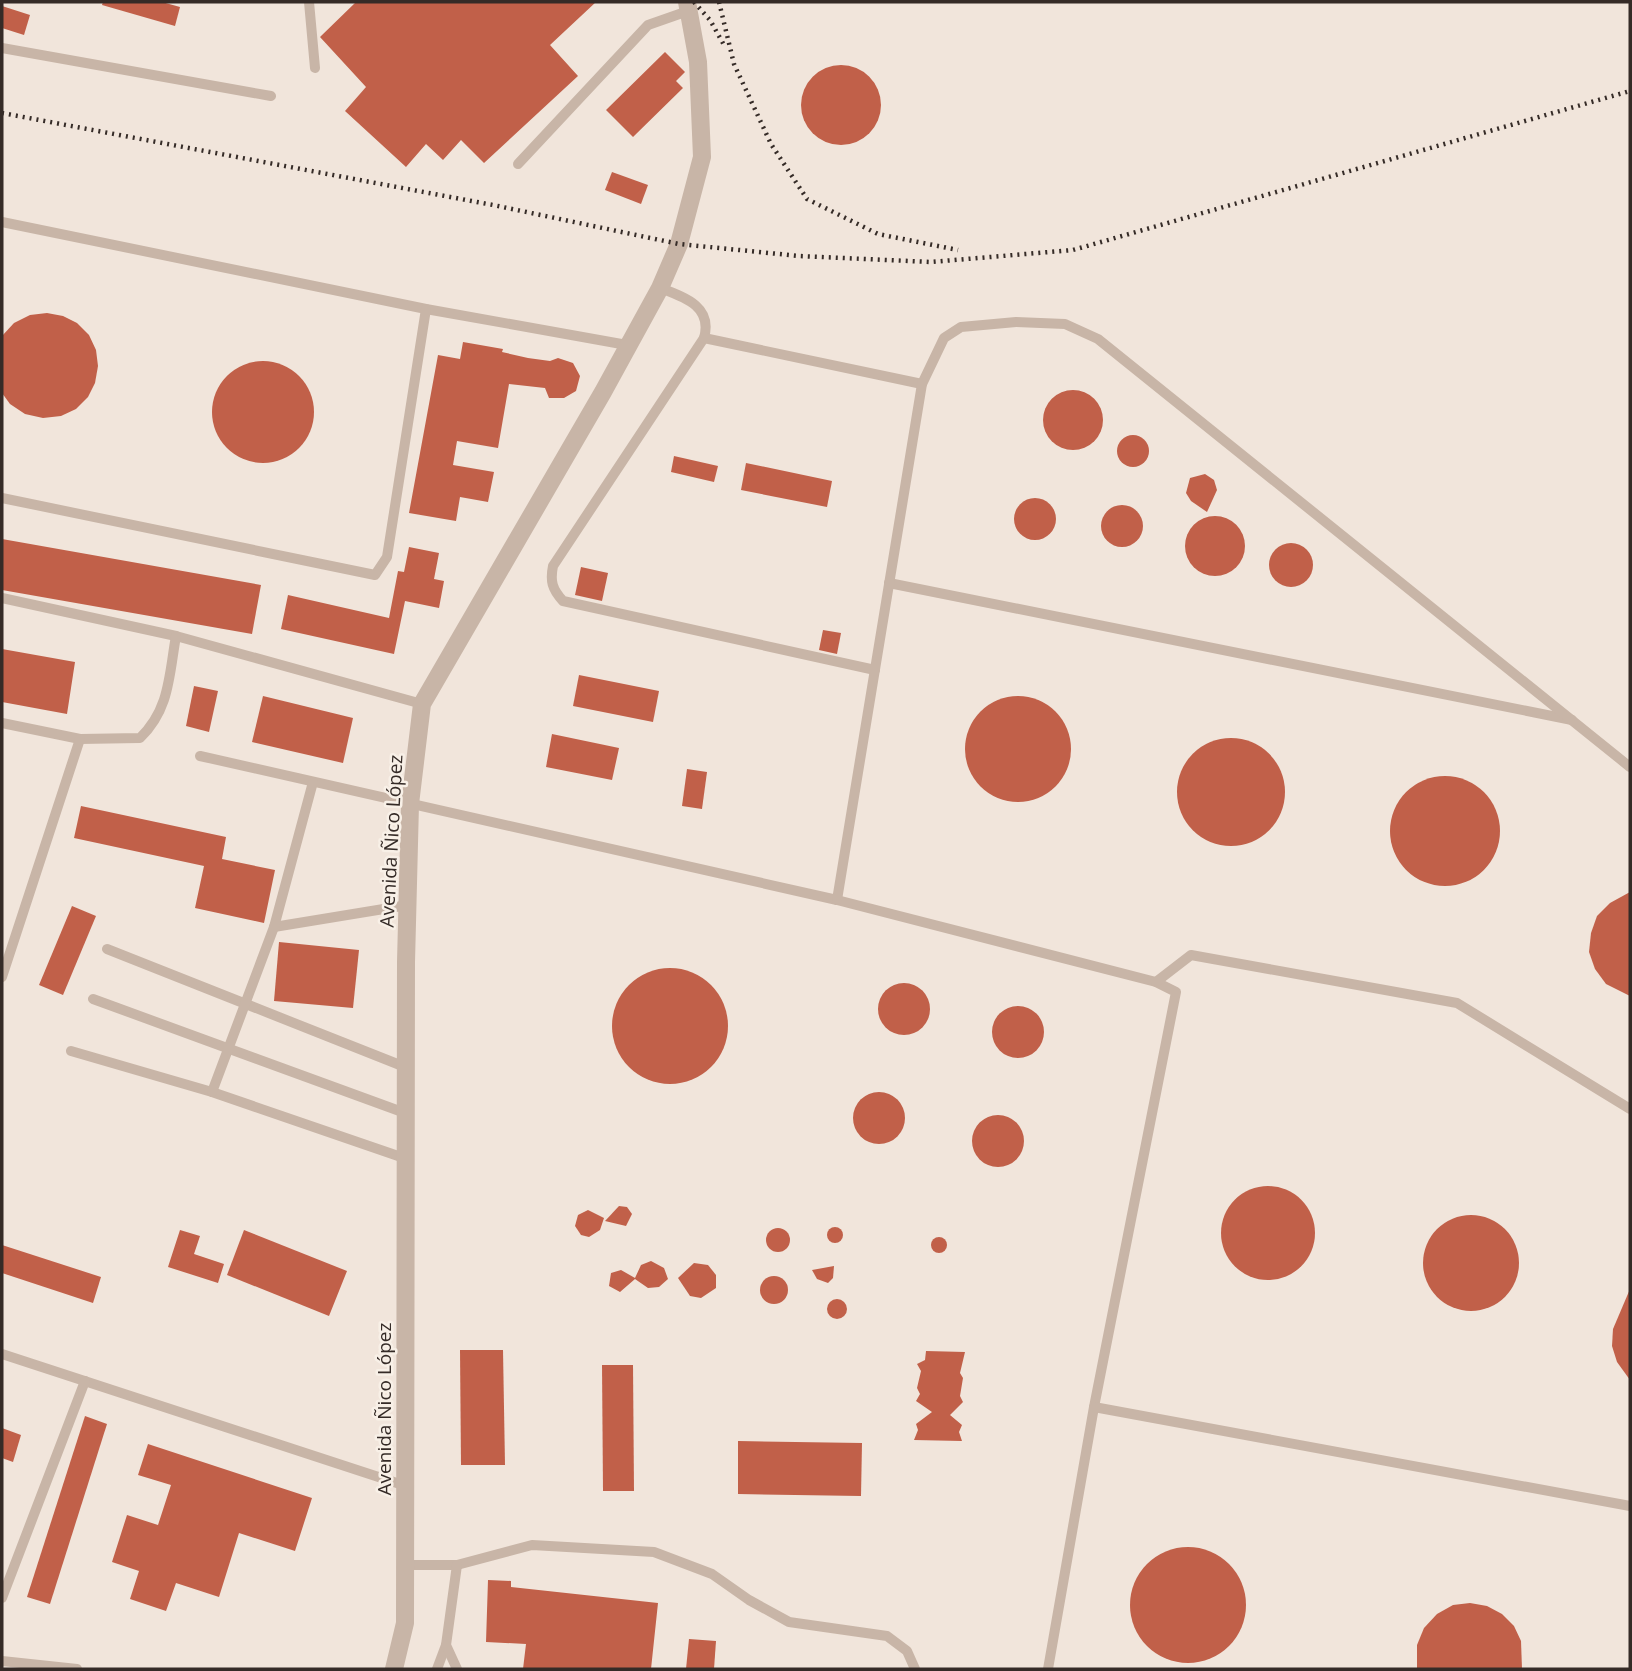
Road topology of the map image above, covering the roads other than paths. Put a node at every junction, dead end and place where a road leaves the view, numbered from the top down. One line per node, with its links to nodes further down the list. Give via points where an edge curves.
1 (309, 2): 4 (lane)
2 (687, 6): 6 (lane, via 649,25); 8 (street, Avenida Ñico López, via 698,62 702,157 679,244)
3 (2, 48): 5 (lane)
4 (315, 68)
5 (271, 96)
6 (518, 164)
7 (2, 222): 9 (lane)
8 (660, 288): 10 (lane, via 691,299 707,328); 11 (street, Avenida Ñico López)
9 (426, 309): 11 (lane); 13 (lane, via 387,557 375,575)
10 (704, 338): 12 (lane); 17 (lane, via 554,566 554,590 563,601)
11 (627, 345): 18 (street, Avenida Ñico López)
12 (922, 384): 14 (lane); 19 (lane, via 944,338 961,327 1065,324 1098,339)
13 (2, 498)
14 (889, 583): 17 (lane); 19 (lane)
15 (2, 598): 16 (lane)
16 (176, 636): 18 (lane); 21 (lane, via 164,707 155,723 140,738)
17 (875, 670): 26 (lane)
18 (422, 704): 25 (street, Avenida Ñico López)
19 (1574, 721): 23 (lane)
20 (2, 723): 21 (lane)
21 (80, 739): 30 (lane)
22 (200, 756): 24 (lane)
23 (1630, 766)
24 (313, 782): 25 (lane); 28 (lane)
25 (410, 804): 26 (lane); 27 (street, Avenida Ñico López)
26 (837, 900): 31 (lane)
27 (408, 905): 28 (lane); 36 (street, Avenida Ñico López)
28 (274, 927): 33 (lane)
29 (107, 949): 33 (lane)
30 (2, 977)
31 (1156, 982): 38 (lane, via 1191,955 1457,1003); 43 (lane, via 1176,992)
32 (93, 999): 34 (lane)
33 (245, 1004): 34 (lane); 36 (lane)
34 (227, 1048): 37 (lane); 39 (lane)
35 (71, 1051): 37 (lane)
36 (405, 1068): 39 (street, Avenida Ñico López)
37 (212, 1093): 40 (lane)
38 (1630, 1109)
39 (405, 1113): 40 (street, Avenida Ñico López)
40 (404, 1158): 44 (street, Avenida Ñico López)
41 (2, 1354): 42 (lane)
42 (85, 1381): 44 (lane); 48 (lane)
43 (1094, 1407): 45 (lane); 56 (lane)
44 (406, 1486): 46 (street, Avenida Ñico López)
45 (1630, 1506)
46 (405, 1565): 47 (lane); 52 (street, Avenida Ñico López, via 405,1623)
47 (457, 1565): 49 (lane); 55 (lane, via 532,1545 654,1552 712,1574 789,1622 887,1636 907,1651)
48 (2, 1598)
49 (446, 1645): 53 (lane); 54 (lane)
50 (2, 1661): 51 (lane)
51 (77, 1669)
52 (394, 1669)
53 (438, 1669)
54 (457, 1669)
55 (915, 1669)
56 (1048, 1669)

